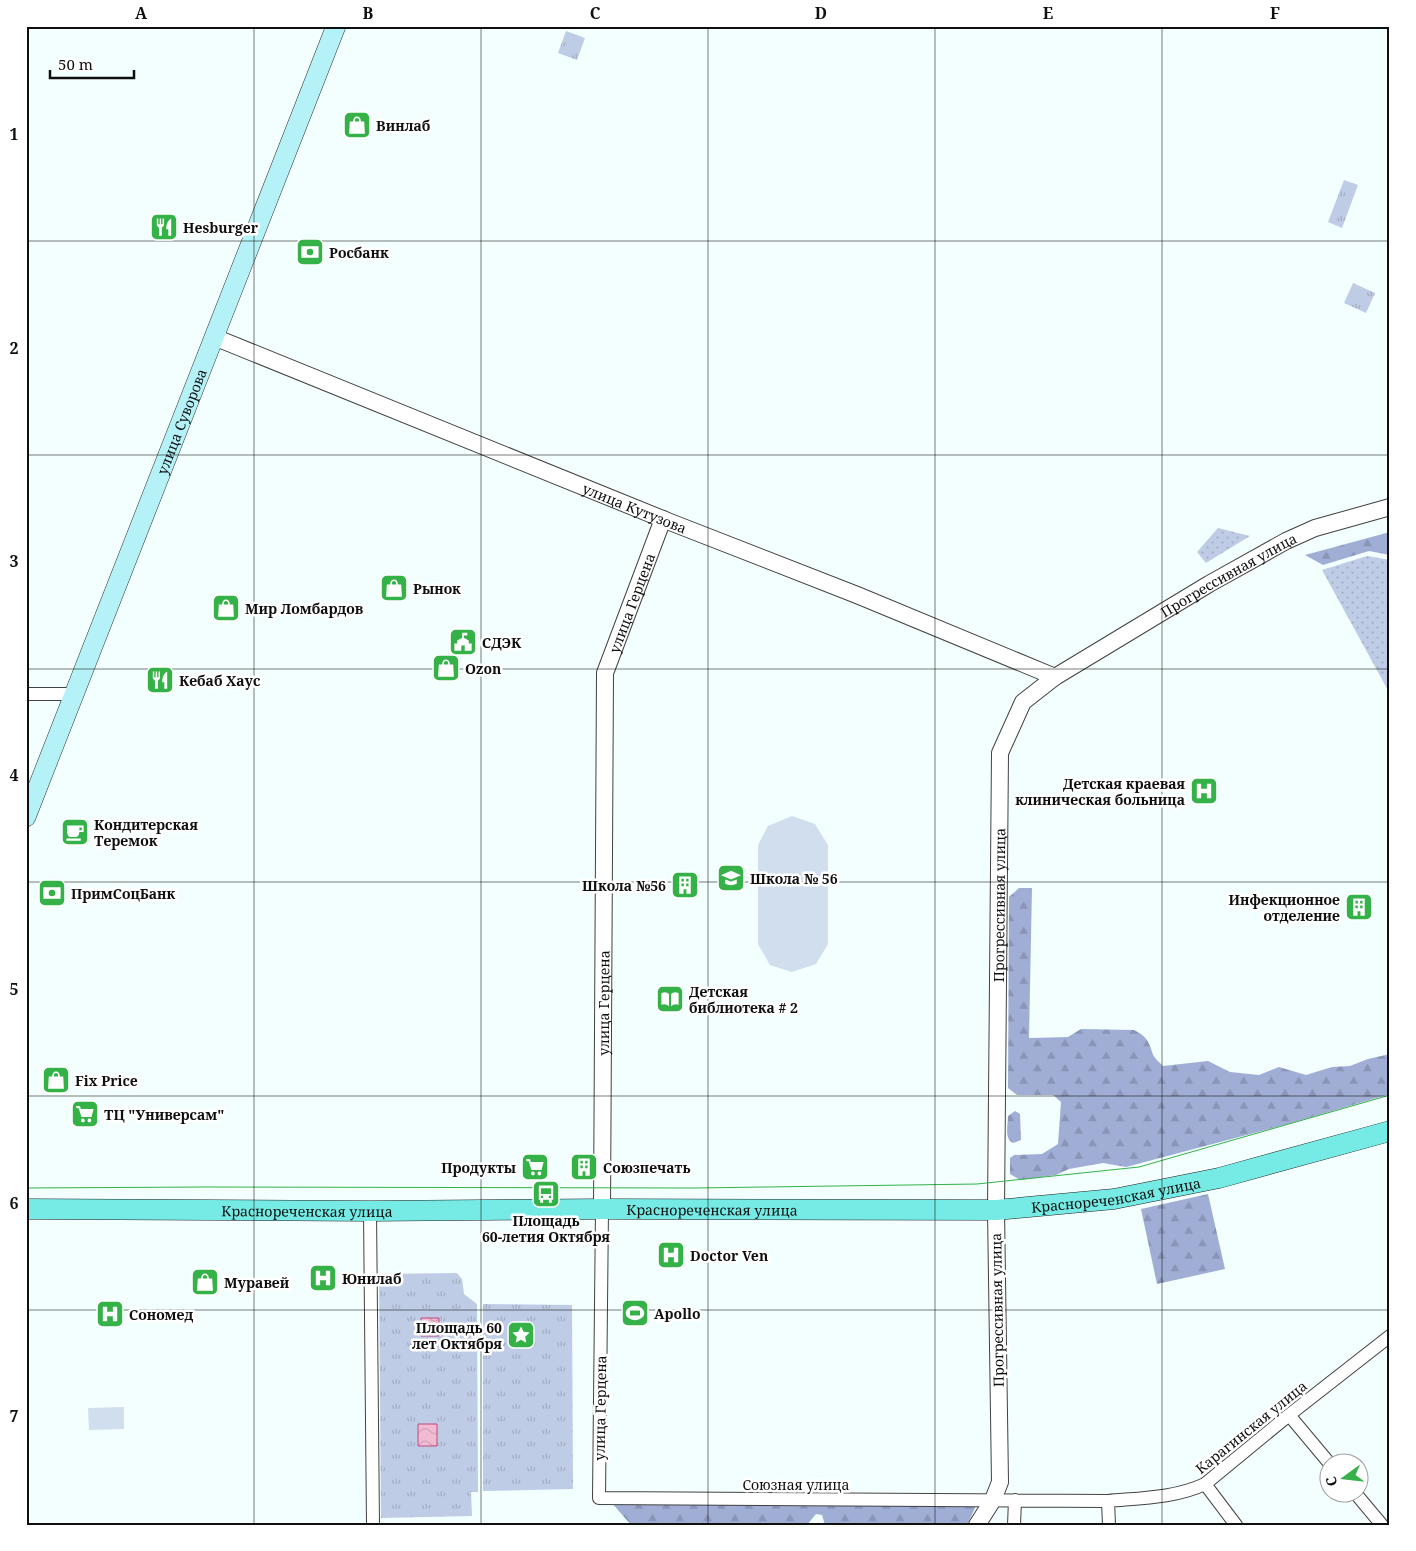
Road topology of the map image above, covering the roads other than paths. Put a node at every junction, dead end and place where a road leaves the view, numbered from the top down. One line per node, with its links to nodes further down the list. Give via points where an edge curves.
1 (336, 26): 2 (main road, улица Суворова)
2 (214, 337): 4 (street, улица Кутузова); 7 (main road, улица Суворова)
3 (1390, 507): 5 (street, Прогрессивная улица, via 1315,528 1286,541)
4 (663, 519): 5 (street, улица Кутузова); 11 (street, улица Герцена, via 605,673)
5 (1055, 677): 12 (street, Прогрессивная улица, via 1023,702 1000,753)
6 (26, 694): 7 (street)
7 (75, 694): 8 (main road, улица Суворова)
8 (26, 818)
9 (1390, 1131): 12 (main road, Краснореченская улица, via 1218,1178 1114,1199)
10 (26, 1209): 13 (main road, Краснореченская улица)
11 (602, 1209): 12 (main road, Краснореченская улица); 13 (main road, Краснореченская улица); 18 (street, улица Герцена)
12 (996, 1210): 19 (street, Прогрессивная улица, via 1000,1482)
13 (370, 1211): 23 (street)
14 (1390, 1336): 15 (street, Карагинская улица)
15 (1289, 1415): 16 (street); 17 (street, Карагинская улица)
16 (1322, 1454)
17 (1205, 1484): 21 (street, Карагинская улица, via 1174,1495); 27 (street)
18 (599, 1498): 19 (street, Союзная улица)
19 (993, 1500): 20 (street, Карагинская улица); 24 (street, Прогрессивная улица)
20 (1015, 1500): 21 (street, Карагинская улица); 25 (street)
21 (1108, 1502): 26 (street)
22 (1364, 1504): 28 (street)
23 (373, 1525)
24 (976, 1525)
25 (1014, 1525)
26 (1109, 1525)
27 (1236, 1525)
28 (1382, 1525)

